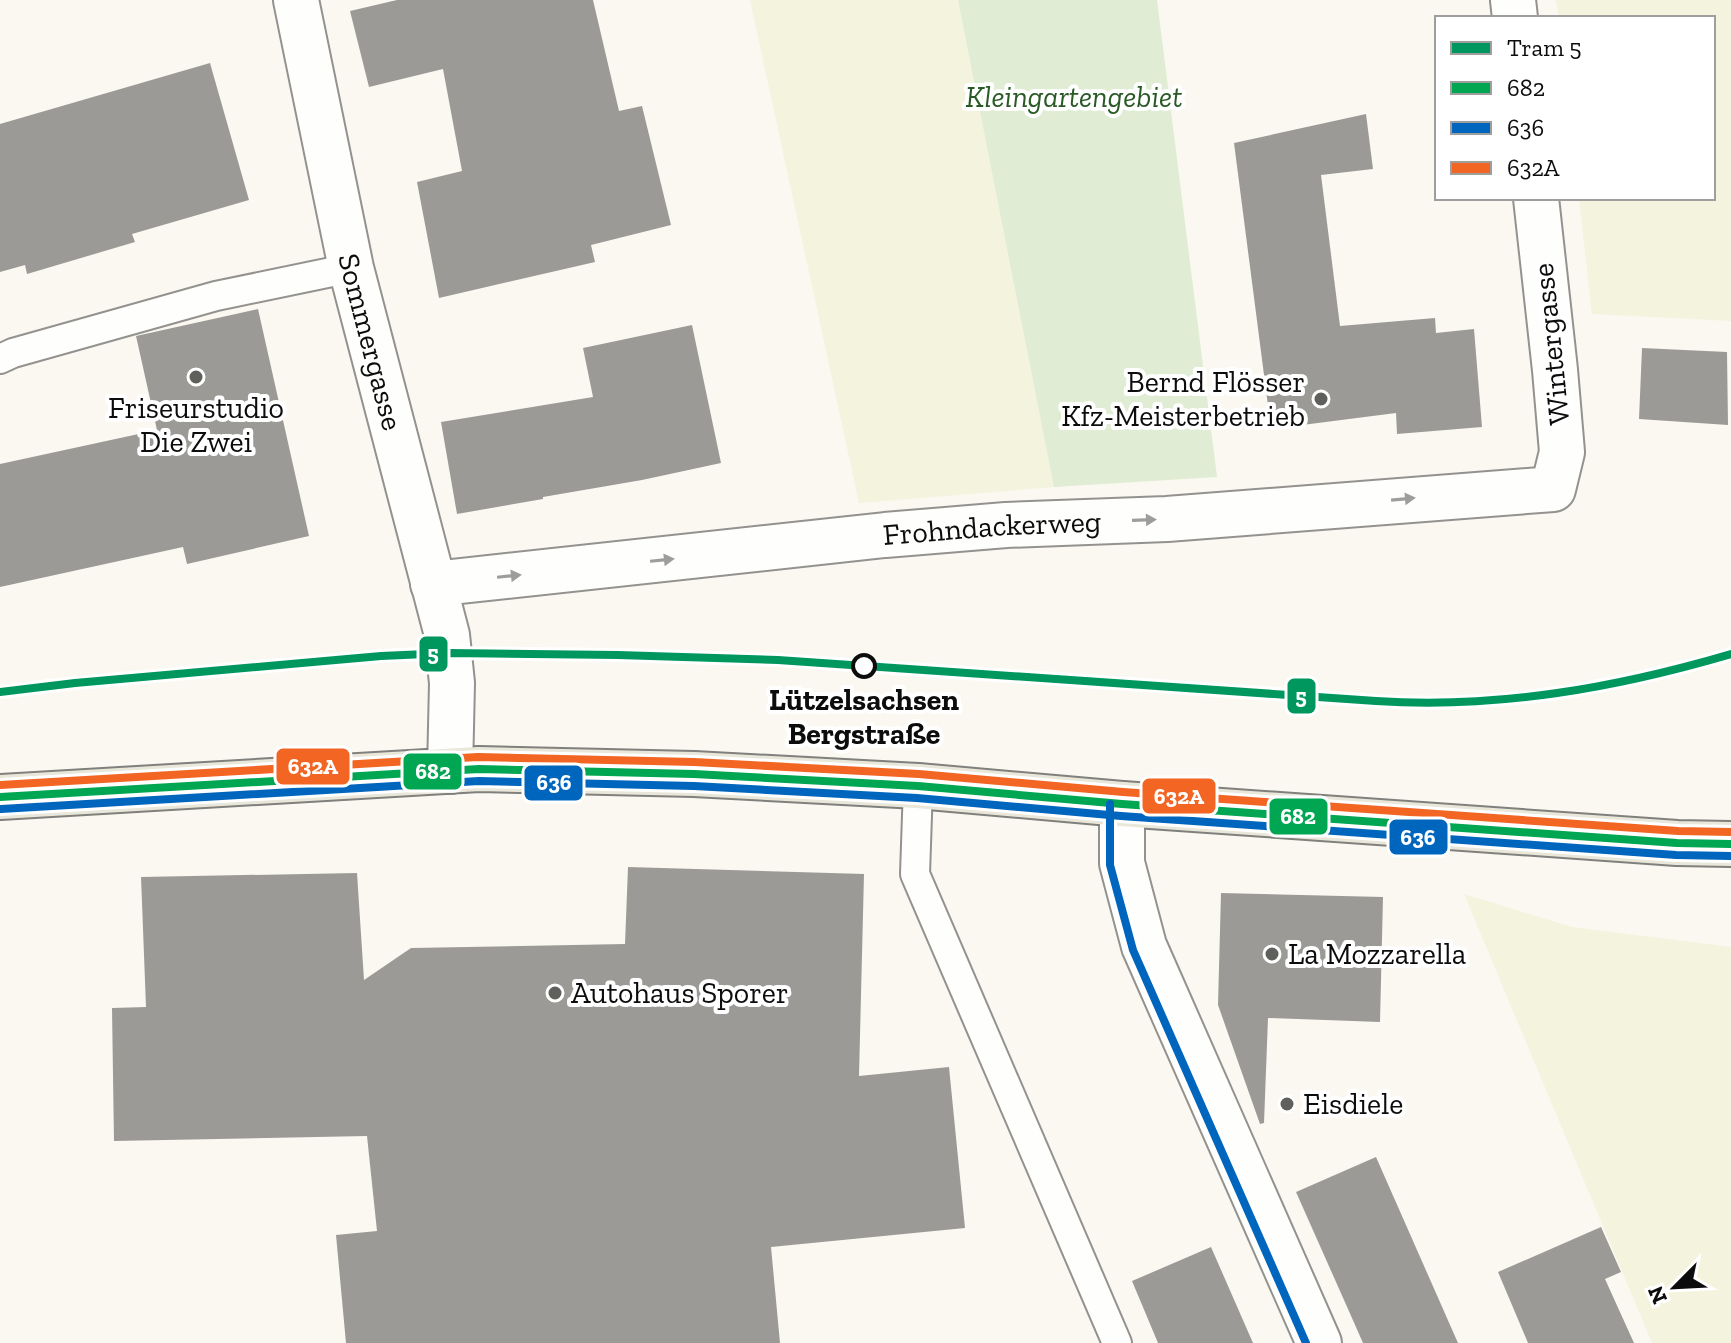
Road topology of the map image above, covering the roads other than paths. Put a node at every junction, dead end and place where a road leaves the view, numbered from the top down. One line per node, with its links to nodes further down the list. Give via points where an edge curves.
1 (296, 0): 3 (street, Sommergasse)
2 (1536, 200): 5 (street, Wintergasse, via 1562,452)
3 (351, 268): 4 (lane, via 216,296); 6 (street, Sommergasse)
4 (0, 359)
5 (1553, 489): 6 (street, Frohndackerweg, one-way to 5, via 885,535)
6 (433, 584): 7 (street, Sommergasse, via 447,635)
7 (464, 770): 8 (main road, via 694,774); 9 (main road)
8 (918, 786): 10 (main road); 12 (lane, via 915,874)
9 (0, 797)
10 (1122, 804): 11 (main road); 13 (street, via 1122,863 1144,946)
11 (1731, 844)
12 (1117, 1343)
13 (1319, 1343)

